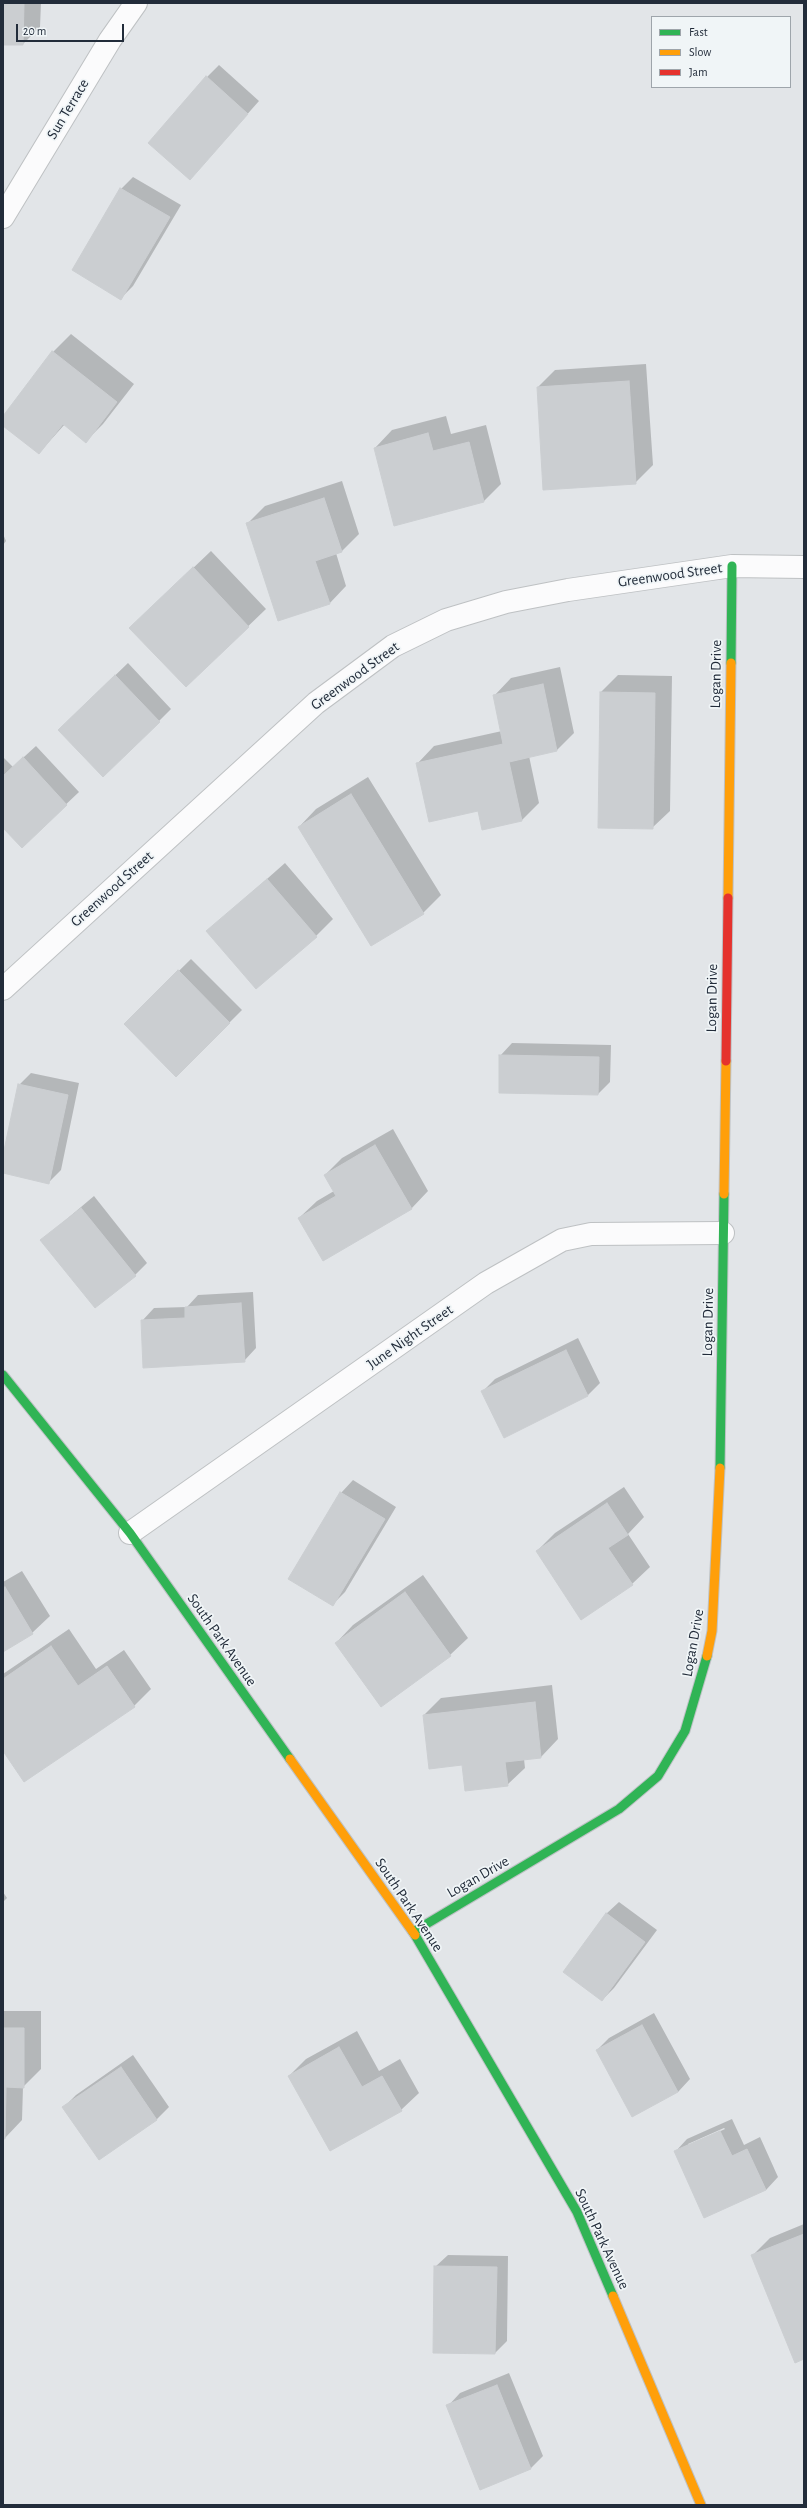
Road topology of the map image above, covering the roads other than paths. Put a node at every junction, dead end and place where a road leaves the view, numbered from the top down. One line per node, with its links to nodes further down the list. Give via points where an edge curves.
1 (136, 3): 2 (street, Sun Terrace, via 110,40)
2 (3, 217)
3 (732, 566): 4 (street, Greenwood Street); 5 (street, Greenwood Street, via 568,590 506,602 446,620 393,646 316,703); 6 (street, Logan Drive)
4 (804, 567)
5 (3, 989)
6 (723, 1233): 8 (street, June Night Street, via 590,1234 562,1240 486,1284); 9 (street, Logan Drive, via 720,1504 712,1631 704,1673 685,1731 658,1776 619,1809)
7 (3, 1375): 8 (street, South Park Avenue)
8 (130, 1533): 9 (street, South Park Avenue)
9 (413, 1932): 10 (street, South Park Avenue, via 577,2212)
10 (701, 2505)

